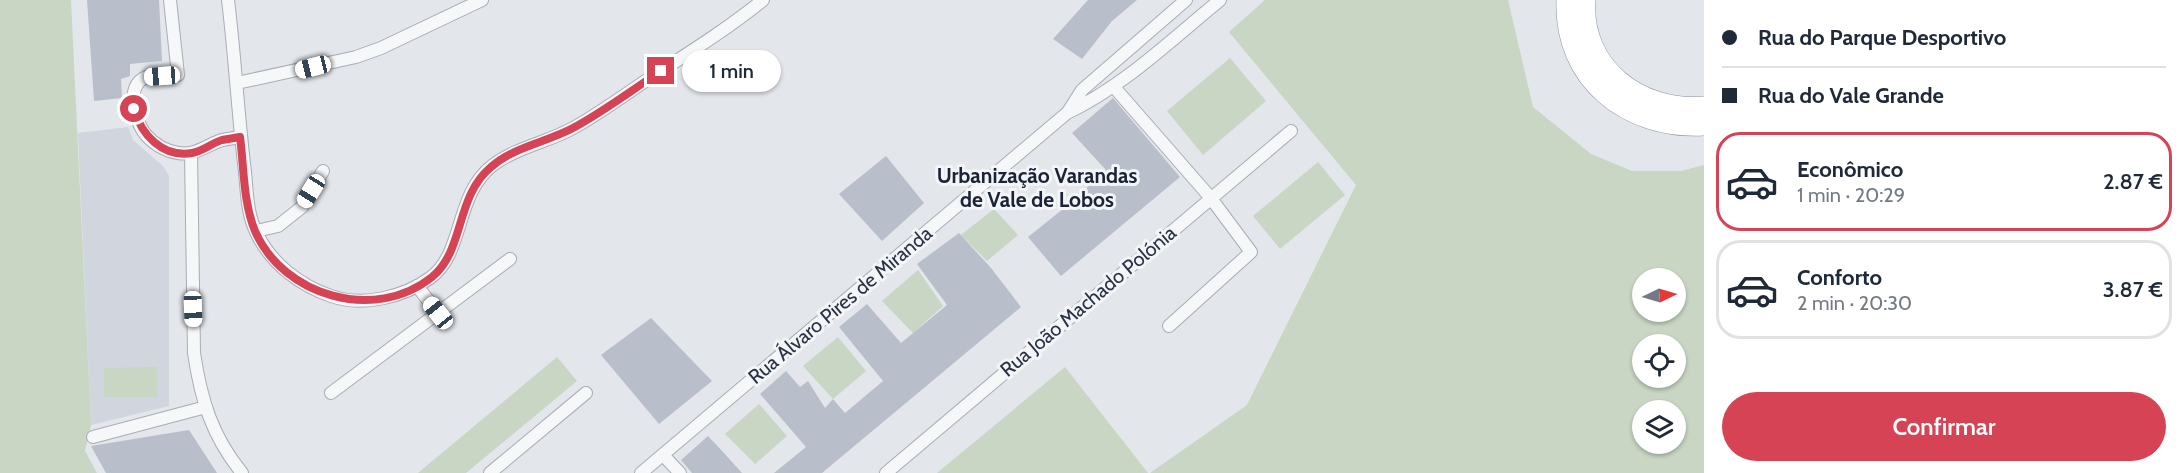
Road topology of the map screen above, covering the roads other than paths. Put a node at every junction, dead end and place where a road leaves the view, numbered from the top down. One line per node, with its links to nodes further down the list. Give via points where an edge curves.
1 (170, 0): 16 (street, via 178,75 145,77 133,94 134,109 138,125 159,146)
2 (228, 0): 9 (street)
3 (482, 0): 9 (street, via 356,57)
4 (763, 0): 21 (street, via 733,24 580,124 490,167 471,190 449,255 432,277)
5 (1186, 0): 12 (street, Rua Álvaro Pires de Miranda, via 1082,90)
6 (1220, 0): 10 (street, Rua Álvaro Pires de Miranda)
7 (1567, 0): 13 (highway, via 1575,49 1586,71 1612,100 1652,121)
8 (1585, 0): 11 (highway, via 1593,45 1604,66 1620,82 1660,105)
9 (237, 83): 15 (street)
10 (1114, 87): 12 (street, Rua Álvaro Pires de Miranda); 18 (street)
11 (1704, 107)
12 (1067, 113): 28 (street, Rua Álvaro Pires de Miranda)
13 (1704, 125)
14 (1291, 131): 18 (street, Rua João Machado Polónia)
15 (240, 137): 16 (street); 19 (street)
16 (191, 153): 26 (street, via 194,353)
17 (323, 171): 19 (street, via 302,207 278,226)
18 (1210, 197): 23 (street, via 1251,252); 33 (street, Rua João Machado Polónia)
19 (256, 231): 21 (street, via 267,251 286,270 306,286 337,298 380,299)
20 (510, 259): 22 (street)
21 (417, 286): 22 (street)
22 (438, 313): 24 (street)
23 (1169, 326)
24 (331, 393)
25 (586, 393): 30 (street)
26 (206, 407): 27 (street); 29 (street, via 212,427)
27 (93, 437)
28 (663, 455): 31 (street, Rua Álvaro Pires de Miranda); 32 (street)
29 (242, 473)
30 (490, 473)
31 (641, 473)
32 (680, 473)
33 (886, 473)

